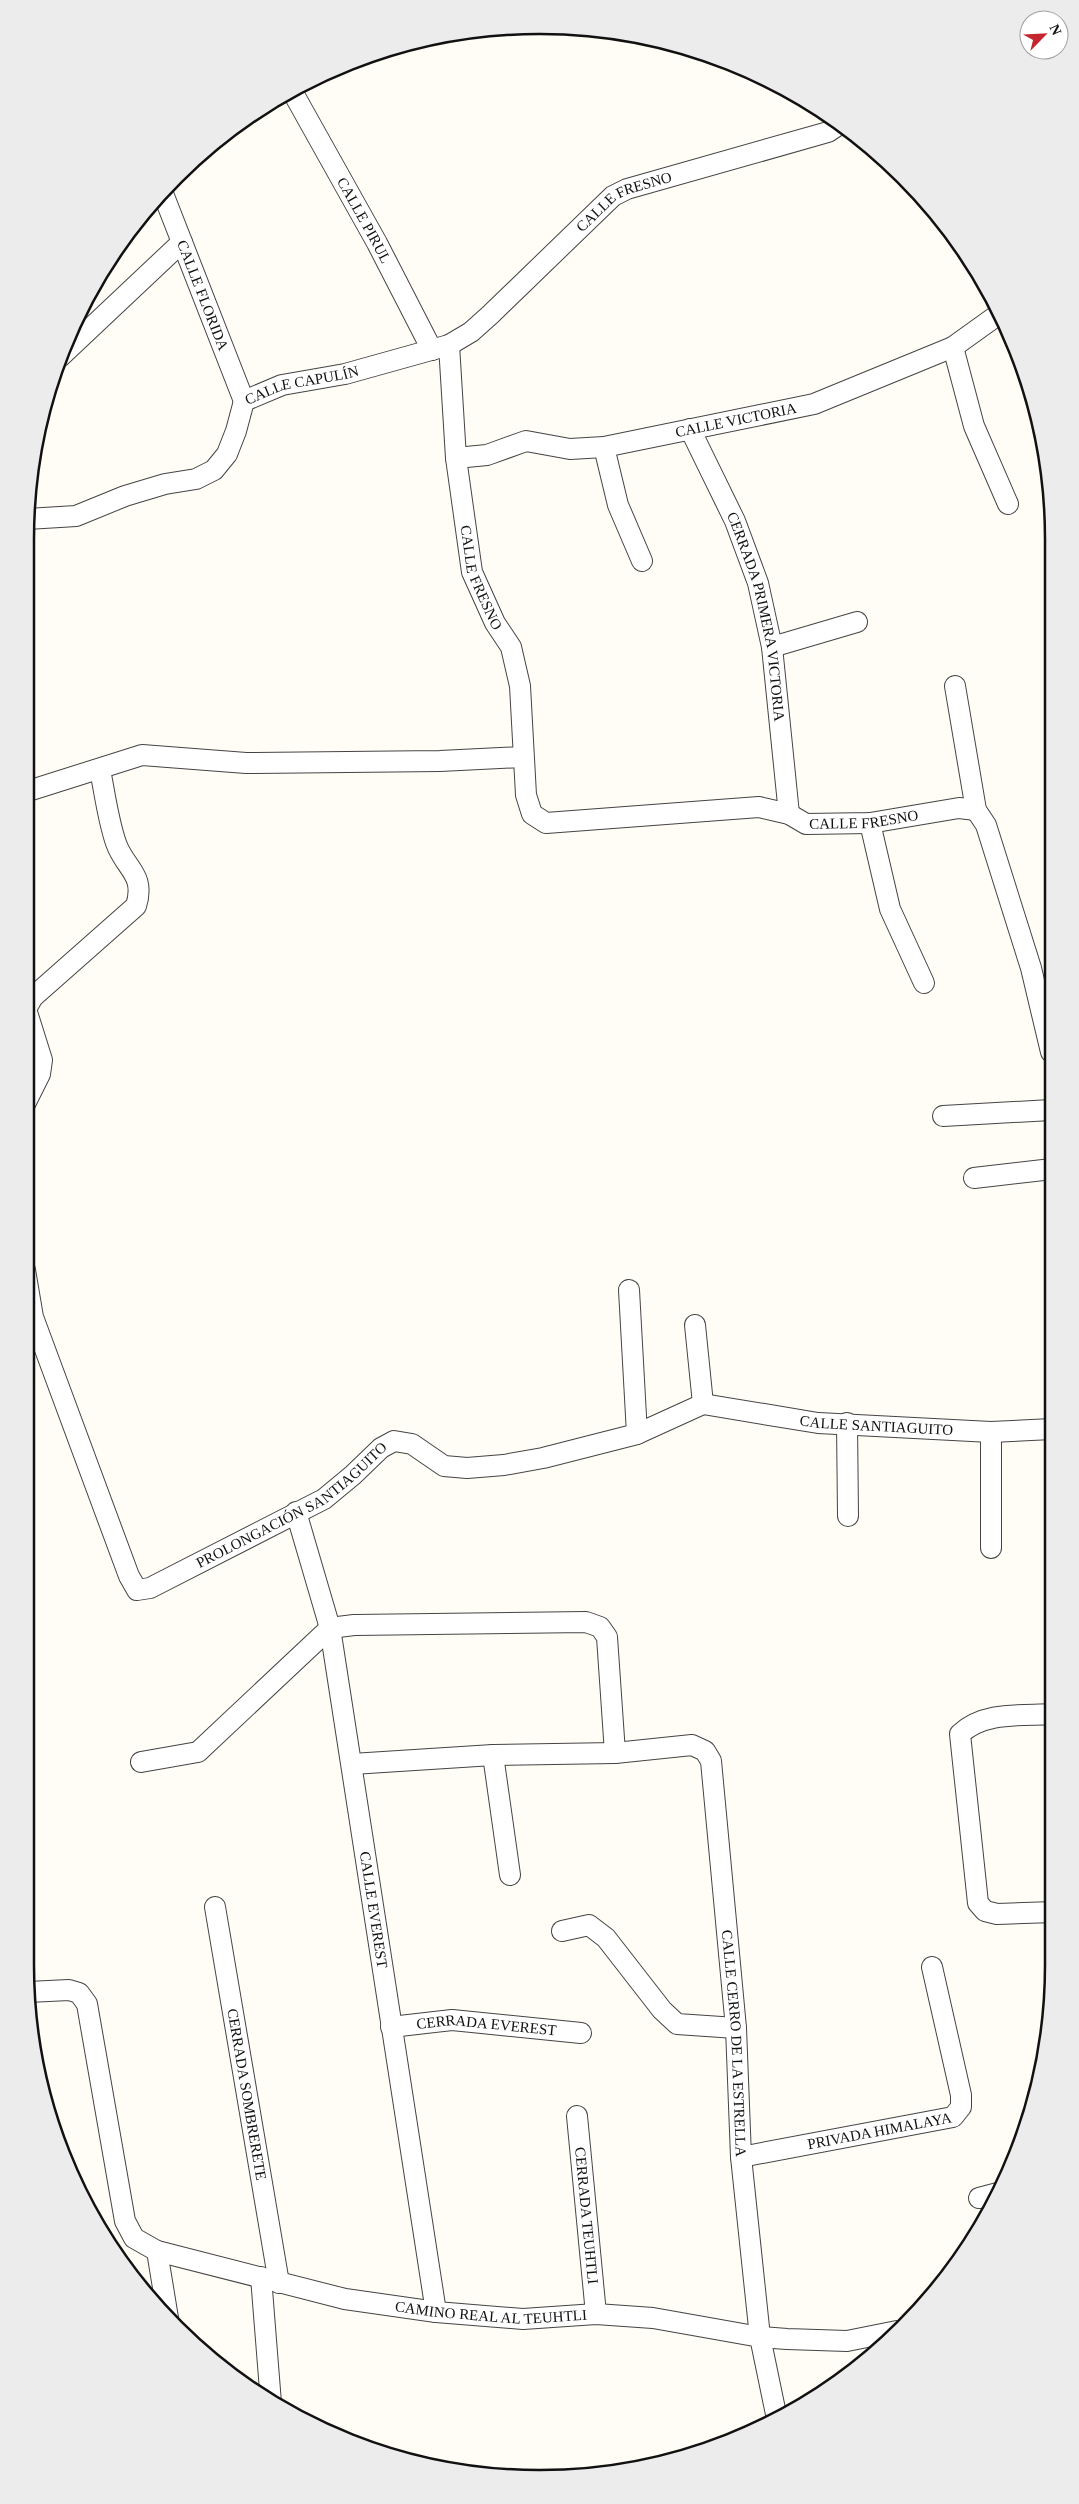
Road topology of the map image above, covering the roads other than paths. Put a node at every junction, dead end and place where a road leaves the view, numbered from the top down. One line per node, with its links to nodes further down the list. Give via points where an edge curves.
1 (296, 97): 7 (street, CALLE PIRUL, via 377,243)
2 (833, 128): 7 (street, CALLE FRESNO, via 627,188 613,196 471,332)
3 (165, 199): 4 (street, CALLE FLORIDA)
4 (182, 242): 6 (street); 9 (street, CALLE FLORIDA)
5 (994, 318): 8 (street, CALLE VICTORIA)
6 (72, 347)
7 (441, 347): 9 (street, CALLE CAPULÍN, via 345,374 282,385); 12 (street, CALLE FRESNO)
8 (953, 347): 10 (street, CALLE VICTORIA, via 814,404); 13 (street, via 974,426)
9 (244, 401): 14 (street, CALLE CAPULÍN, via 227,454 214,470 196,479 125,496 76,516)
10 (690, 429): 11 (street, CALLE VICTORIA); 17 (street, CERRADA PRIMERA VICTORIA, via 735,521 758,583)
11 (604, 447): 12 (street, CALLE VICTORIA, via 570,449 526,441 487,455); 15 (street, via 618,504)
12 (456, 458): 19 (street, CALLE FRESNO, via 472,572 495,623 511,647 520,686)
13 (1008, 504)
14 (35, 519)
15 (642, 560)
16 (857, 622): 17 (street)
17 (772, 647): 23 (street, CERRADA PRIMERA VICTORIA)
18 (955, 686): 22 (street)
19 (522, 757): 20 (street, via 246,763 142,756); 23 (street, CALLE FRESNO, via 526,795 532,814 546,823 759,807)
20 (100, 770): 21 (street); 26 (street, via 116,844 137,878 140,892 136,906)
21 (34, 789)
22 (976, 810): 24 (street, CALLE FRESNO, via 959,808); 27 (street, via 986,825 1031,968)
23 (789, 814): 24 (street, CALLE FRESNO, via 806,824)
24 (870, 823): 25 (street, via 890,909)
25 (924, 983)
26 (34, 996)
27 (1045, 1027)
28 (34, 1034): 29 (street, via 42,1060)
29 (34, 1086)
30 (1045, 1110): 31 (street)
31 (943, 1116)
32 (1045, 1170): 33 (street)
33 (974, 1178)
34 (630, 1290): 41 (street)
35 (695, 1325): 37 (street)
36 (34, 1331): 42 (street, PROLONGACIÓN SANTIAGUITO, via 137,1590 150,1588)
37 (703, 1404): 38 (street, CALLE SANTIAGUITO, via 818,1423); 41 (street, PROLONGACIÓN SANTIAGUITO)
38 (847, 1423): 40 (street, CALLE SANTIAGUITO); 43 (street)
39 (1045, 1429): 40 (street, CALLE SANTIAGUITO)
40 (991, 1432): 44 (street)
41 (636, 1434): 42 (street, PROLONGACIÓN SANTIAGUITO, via 543,1458 467,1468 444,1466 412,1444 394,1441 324,1499)
42 (296, 1512): 45 (street, CALLE EVEREST)
43 (848, 1516)
44 (991, 1548)
45 (330, 1628): 47 (street, via 586,1622 600,1627 607,1637); 49 (street, via 198,1752); 50 (street, CALLE EVEREST)
46 (1045, 1714): 53 (street, via 984,1718 970,1724 960,1734 978,1902 985,1911 997,1914)
47 (615, 1753): 48 (street); 58 (street, CALLE CERRO DE LA ESTRELLA, via 692,1745 705,1751 711,1761)
48 (493, 1755): 50 (street); 51 (street)
49 (141, 1762)
50 (352, 1764): 57 (street, CALLE EVEREST)
51 (510, 1875)
52 (215, 1907): 63 (street, CERRADA SOMBRERETE)
53 (1045, 1912)
54 (562, 1932): 58 (street, via 589,1925 606,1938 662,2010 677,2024)
55 (932, 1967): 61 (street, PRIVADA HIMALAYA, via 961,2095 962,2107 953,2117)
56 (35, 1992): 62 (street, CAMINO REAL AL TEUHTLI, via 68,1990 79,1993 87,2004 125,2221 134,2238)
57 (392, 2026): 59 (street, CERRADA EVEREST, via 452,2020); 65 (street, CALLE EVEREST)
58 (736, 2028): 61 (street, CALLE CERRO DE LA ESTRELLA)
59 (581, 2033)
60 (577, 2116): 66 (street, CERRADA TEUHTLI)
61 (741, 2157): 68 (street, CALLE CERRO DE LA ESTRELLA)
62 (156, 2251): 63 (street, CAMINO REAL AL TEUHTLI); 64 (street)
63 (270, 2280): 65 (street, CAMINO REAL AL TEUHTLI, via 345,2299); 69 (street, CERRADA SOMBRERETE)
64 (166, 2305)
65 (436, 2312): 66 (street, CAMINO REAL AL TEUHTLI, via 523,2319)
66 (596, 2314): 68 (street, CAMINO REAL AL TEUHTLI, via 653,2318)
67 (884, 2334): 68 (street, CAMINO REAL AL TEUHTLI, via 847,2341)
68 (760, 2337): 70 (street, CALLE CERRO DE LA ESTRELLA)
69 (271, 2392)
70 (775, 2411)

